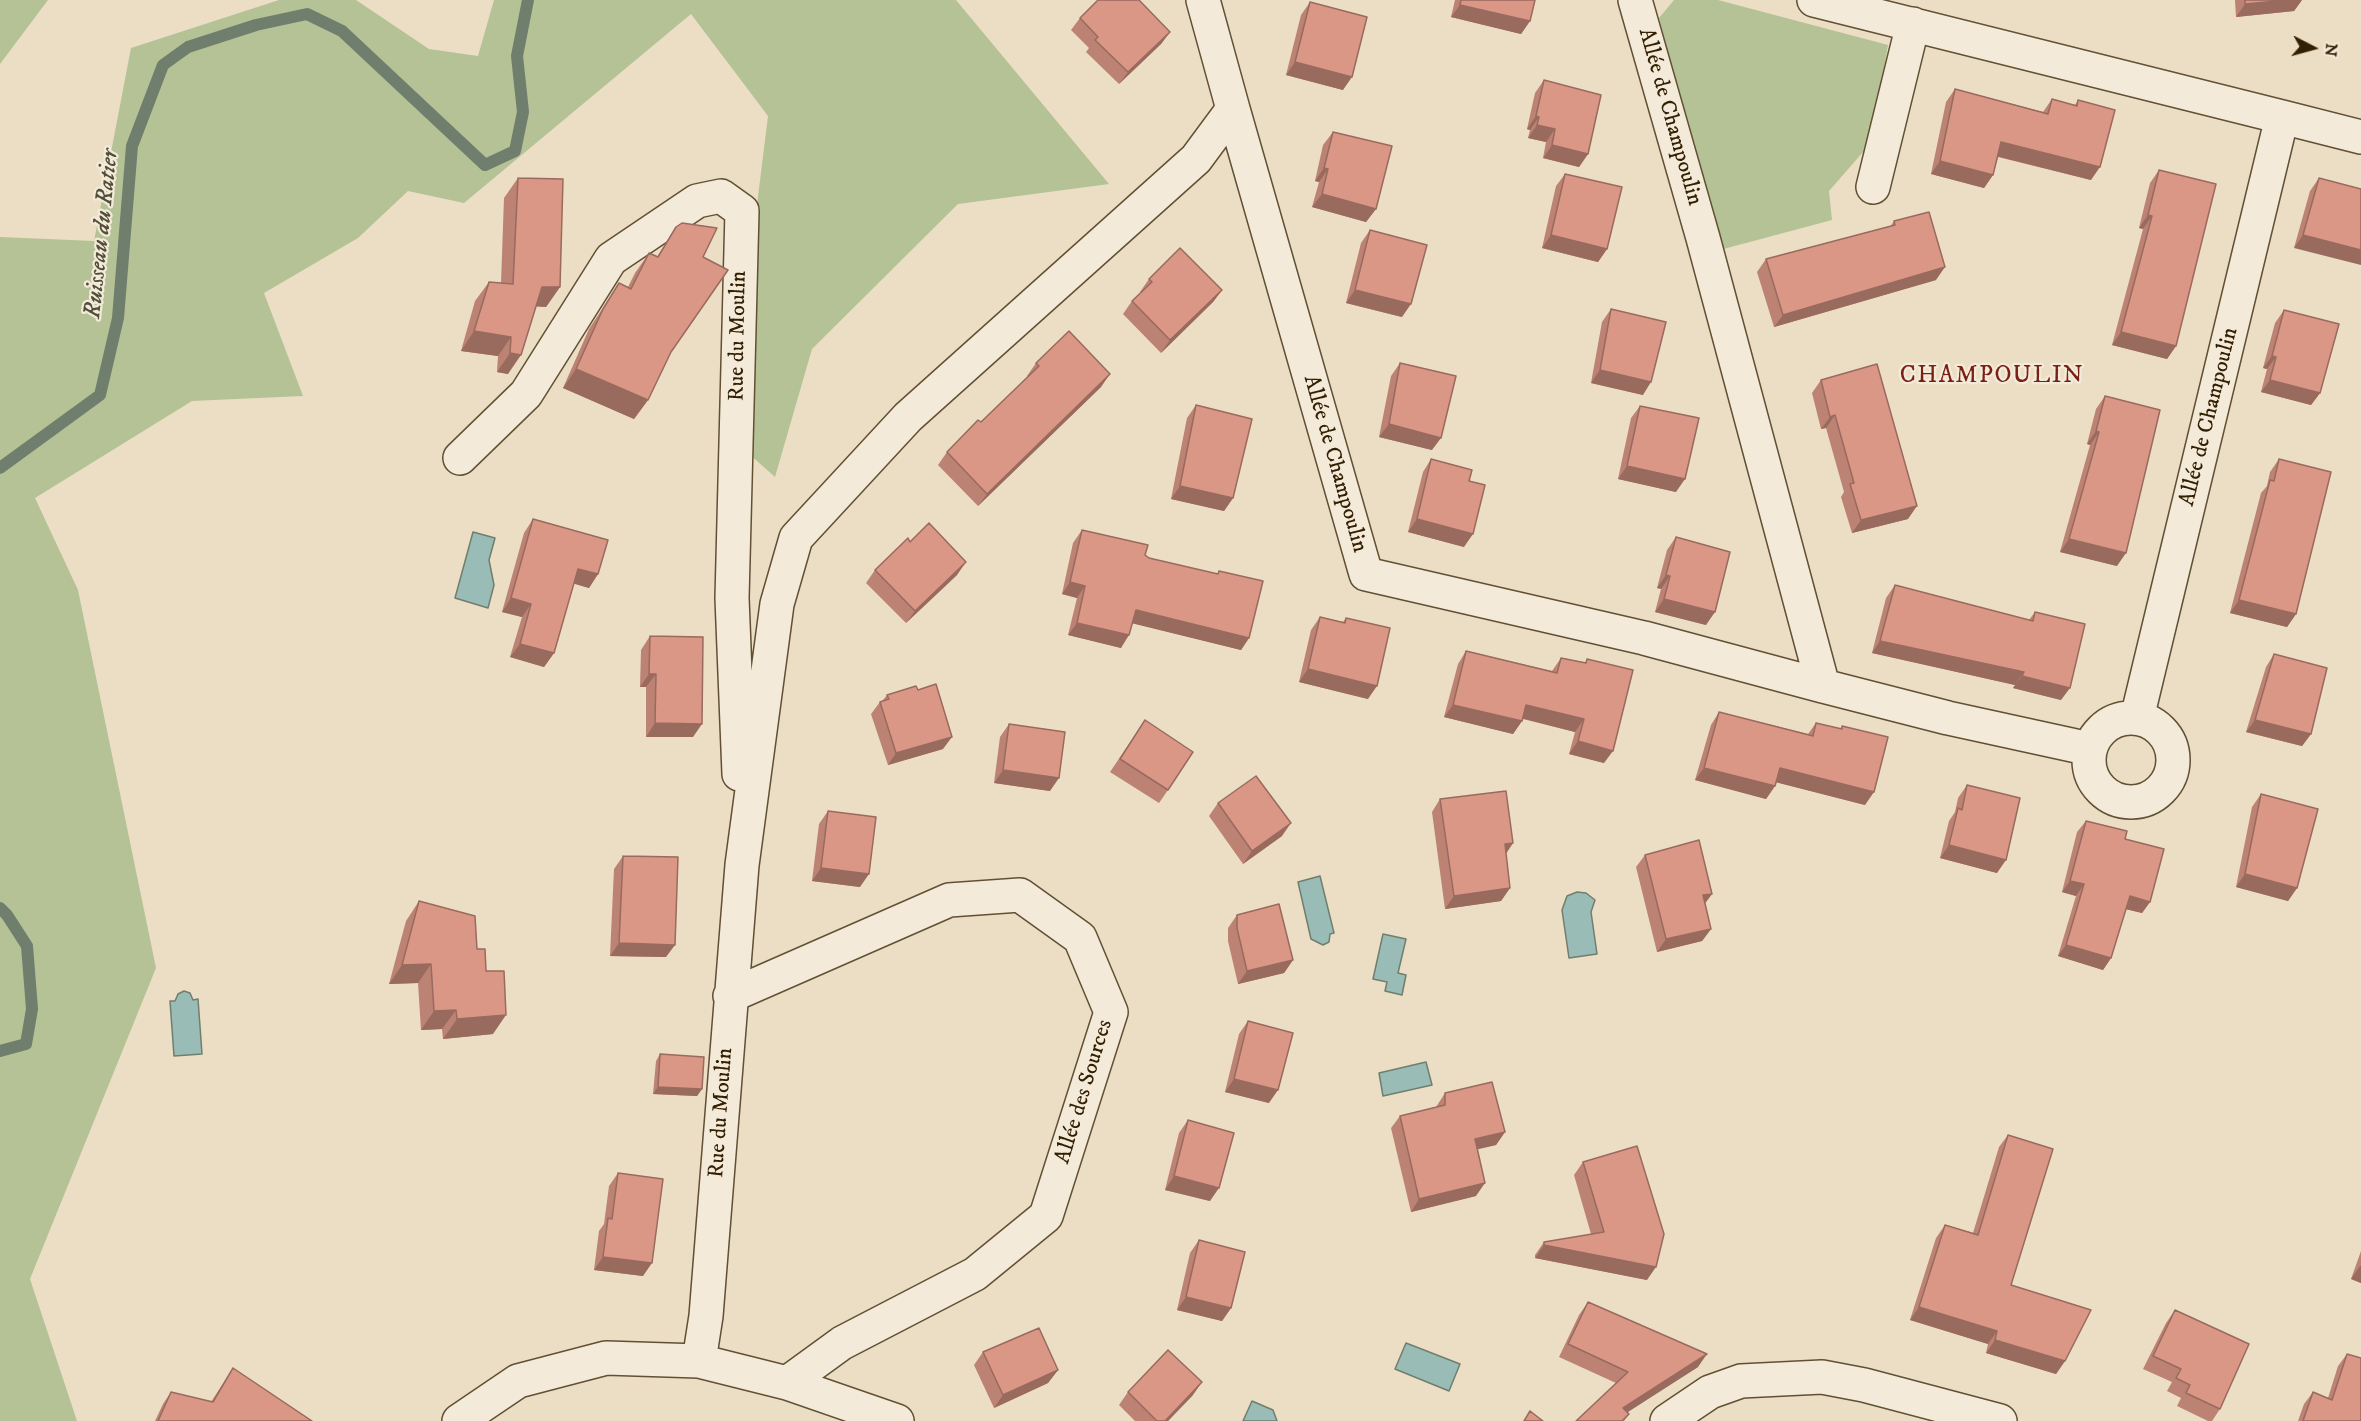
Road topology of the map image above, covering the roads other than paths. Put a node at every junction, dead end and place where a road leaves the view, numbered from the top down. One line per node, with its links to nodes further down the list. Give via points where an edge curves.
1 (1203, 0): 5 (street, Allée de Champoulin)
2 (1635, 0): 10 (street, Allée de Champoulin)
3 (1814, 0): 4 (street)
4 (1913, 24): 6 (street); 8 (street)
5 (1233, 109): 10 (street, Allée de Champoulin, via 1366,574 1644,638); 13 (street, Rue du Moulin, via 1196,159 908,417 796,538 777,604)
6 (2282, 117): 7 (street); 11 (street, Allée de Champoulin)
7 (2361, 136)
8 (1873, 187)
9 (460, 458): 13 (street, Rue du Moulin, via 526,394 610,259 698,201 721,196 742,211 732,598)
10 (1823, 686): 12 (street, Allée de Champoulin)
11 (2137, 718): 12 (street, via 2125,718 2103,728); 12 (street, via 2162,732 2173,758 2164,785 2153,795 2140,801 2112,798 2092,777)
12 (2090, 749)
13 (742, 866): 14 (street, Rue du Moulin)
14 (730, 996): 15 (street, Rue du Moulin, via 706,1316); 16 (street, Allée des Sources, via 949,900 1020,895 1080,938 1112,1012 1046,1216 975,1274 842,1343)
15 (699, 1361): 16 (street); 17 (street, via 606,1358 518,1381)
16 (787, 1383): 18 (street)
17 (459, 1421)
18 (897, 1421)
19 (1667, 1421): 20 (street, via 1710,1392 1741,1381 1822,1377)
20 (2000, 1421)

